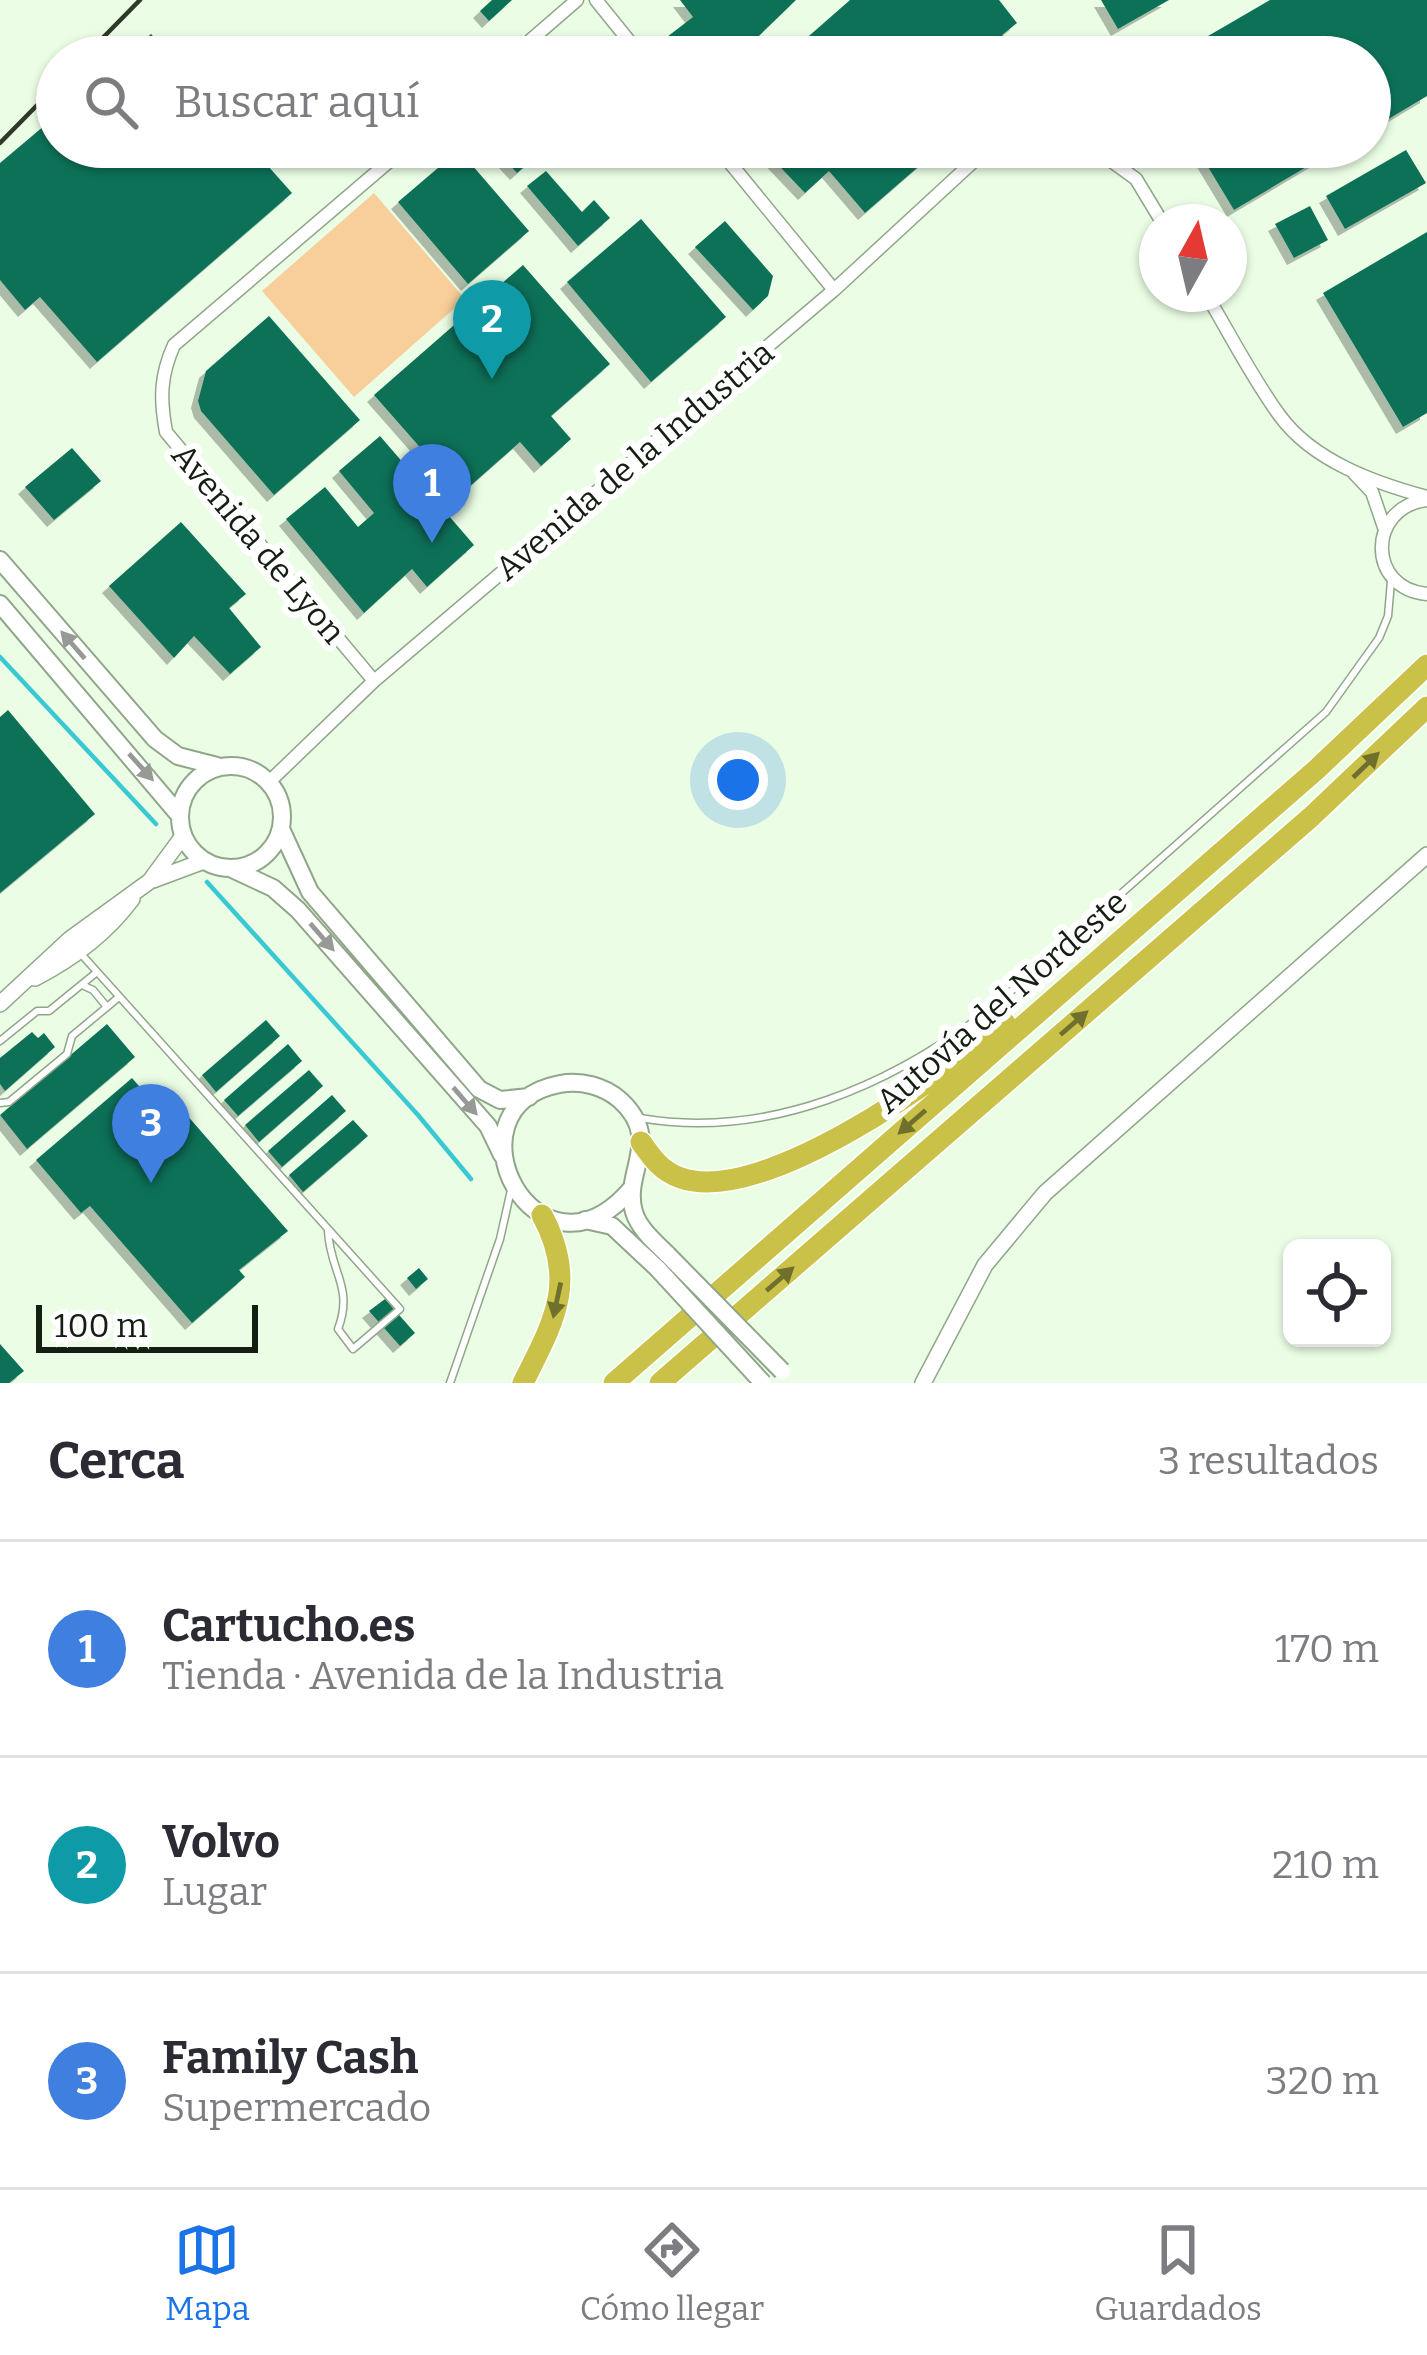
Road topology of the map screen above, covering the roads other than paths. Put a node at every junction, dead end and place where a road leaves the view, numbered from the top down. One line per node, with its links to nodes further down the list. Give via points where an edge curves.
1 (578, 0): 3 (street)
2 (596, 0): 4 (street)
3 (536, 36)
4 (626, 36)
5 (381, 168): 20 (street, Avenida de Lyon, via 174,345 160,400 166,432)
6 (734, 168): 10 (street)
7 (967, 168): 10 (street, Avenida de la Industria)
8 (1121, 168): 9 (street)
9 (1151, 204)
10 (834, 290): 20 (street, Avenida de la Industria)
11 (1217, 312): 12 (street, via 1282,419)
12 (1353, 472): 13 (street); 14 (street, via 1372,492)
13 (1427, 498): 14 (street)
14 (1384, 527): 16 (street, via 1380,554)
15 (0, 560): 22 (main road, one-way to 15, via 178,756 155,739)
16 (1391, 578): 17 (street); 44 (lane, via 1385,626 1326,712 943,1045 871,1084 791,1111 706,1122)
17 (1427, 594)
18 (0, 604): 25 (main road, one-way to 25)
19 (1427, 665): 23 (highway, Autovía del Nordeste)
20 (374, 681): 24 (street, Avenida de la Industria)
21 (1427, 707): 54 (highway, Autovía del Nordeste, one-way to 21, via 1312,817)
22 (221, 766): 24 (main road, via 255,771); 25 (main road, via 191,784)
23 (1317, 769): 45 (highway, via 1199,854 948,1069 871,1120 776,1164 708,1182 665,1171); 57 (highway, Autovía del Nordeste, one-way to 57)
24 (269, 782): 26 (main road, via 281,804)
25 (180, 816): 27 (main road)
26 (281, 830): 30 (main road, via 256,862); 42 (main road, via 310,892 479,1089 500,1100)
27 (183, 836): 29 (main road); 31 (street)
28 (1427, 855): 59 (street, via 1045,1193 985,1264)
29 (204, 861): 30 (main road); 31 (street)
30 (230, 868): 46 (main road, one-way to 46, via 298,910 488,1126)
31 (150, 881): 32 (street)
32 (136, 893): 33 (street); 34 (street)
33 (116, 903): 34 (street, via 76,944); 36 (street)
34 (80, 952): 35 (lane); 36 (street)
35 (98, 973): 37 (lane); 38 (lane)
36 (22, 985): 39 (street)
37 (82, 985): 40 (lane); 41 (lane)
38 (119, 997): 40 (lane); 51 (lane)
39 (0, 1004)
40 (106, 1007): 43 (lane, via 72,1036 67,1054)
41 (0, 1041)
42 (530, 1097): 44 (main road, via 586,1083); 46 (main road, via 513,1115)
43 (0, 1103)
44 (634, 1117): 45 (main road)
45 (641, 1142): 48 (main road)
46 (504, 1162): 47 (main road)
47 (512, 1186): 49 (main road); 55 (lane)
48 (632, 1188): 50 (main road); 52 (main road, via 633,1210)
49 (542, 1215): 50 (main road); 56 (highway, one-way to 56, via 560,1257 560,1294)
50 (584, 1220): 52 (main road, via 612,1226)
51 (328, 1231): 51 (lane, via 346,1302 338,1329 353,1349 400,1309)
52 (662, 1262): 53 (main road, bridge); 58 (main road, bridge)
53 (787, 1377)
54 (667, 1378)
55 (450, 1383)
56 (523, 1383)
57 (614, 1383)
58 (763, 1383)
59 (923, 1383)

